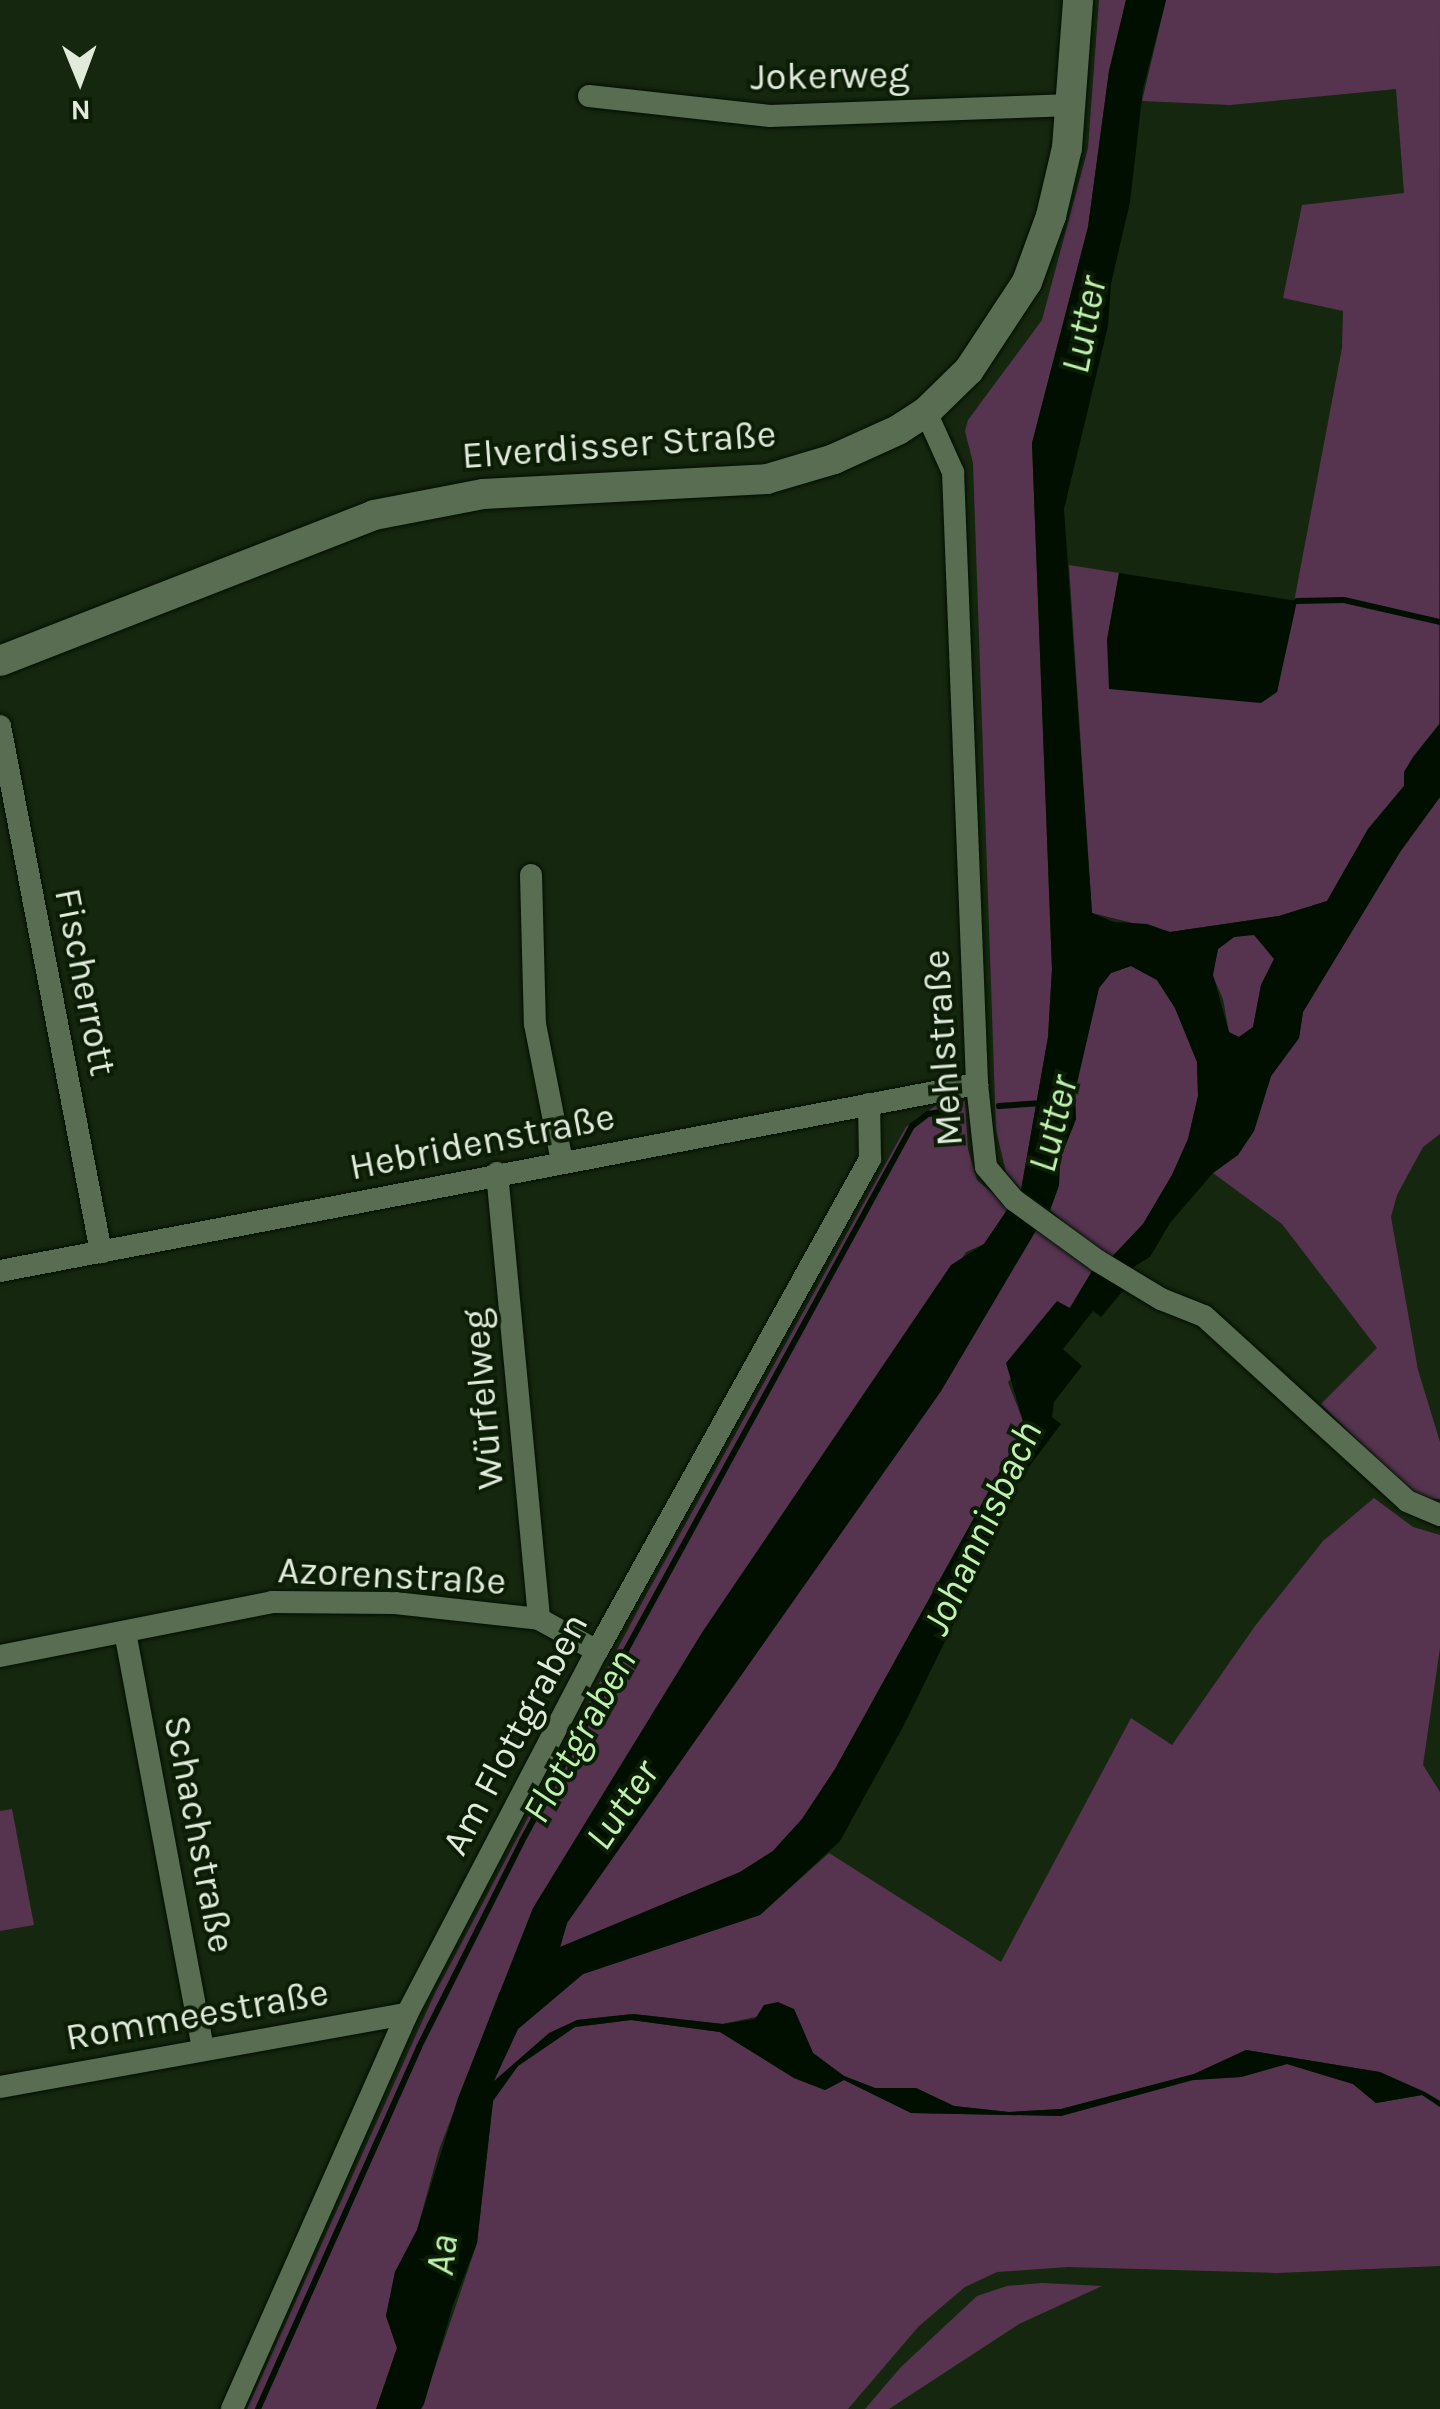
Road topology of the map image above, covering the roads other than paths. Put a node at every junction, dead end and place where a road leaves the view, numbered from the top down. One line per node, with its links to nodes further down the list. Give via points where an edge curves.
1 (1078, 0): 3 (street, Elverdisser Straße)
2 (590, 96): 3 (street, Jokerweg, via 770,116)
3 (1072, 104): 4 (street, Elverdisser Straße, via 1055,202 1028,282 989,346)
4 (926, 412): 5 (street, Elverdisser Straße, via 867,447 767,479 482,494 374,515); 8 (street, Mehlstraße, via 953,472)
5 (0, 661)
6 (0, 726): 12 (street, Fischerrott)
7 (531, 875): 10 (street, via 535,1024)
8 (977, 1084): 9 (street, Hebridenstraße); 14 (street, Mehlstraße, via 986,1166 1014,1200 1142,1289 1204,1316 1406,1502)
9 (869, 1104): 10 (street, Hebridenstraße); 17 (street, Am Flottgraben, via 870,1159)
10 (562, 1162): 11 (street, Hebridenstraße)
11 (498, 1173): 12 (street, Hebridenstraße); 15 (street, Würfelweg)
12 (101, 1252): 13 (street, Hebridenstraße)
13 (0, 1271)
14 (1440, 1515)
15 (538, 1619): 16 (street, Azorenstraße, via 395,1603 272,1602); 17 (street, Azorenstraße)
16 (126, 1632): 18 (street, Azorenstraße); 20 (street, Schachstraße)
17 (598, 1651): 19 (street, Am Flottgraben)
18 (0, 1656)
19 (407, 2014): 20 (street, Rommeestraße); 22 (street, Am Flottgraben)
20 (203, 2048): 21 (street, Rommeestraße)
21 (0, 2087)
22 (232, 2409)

